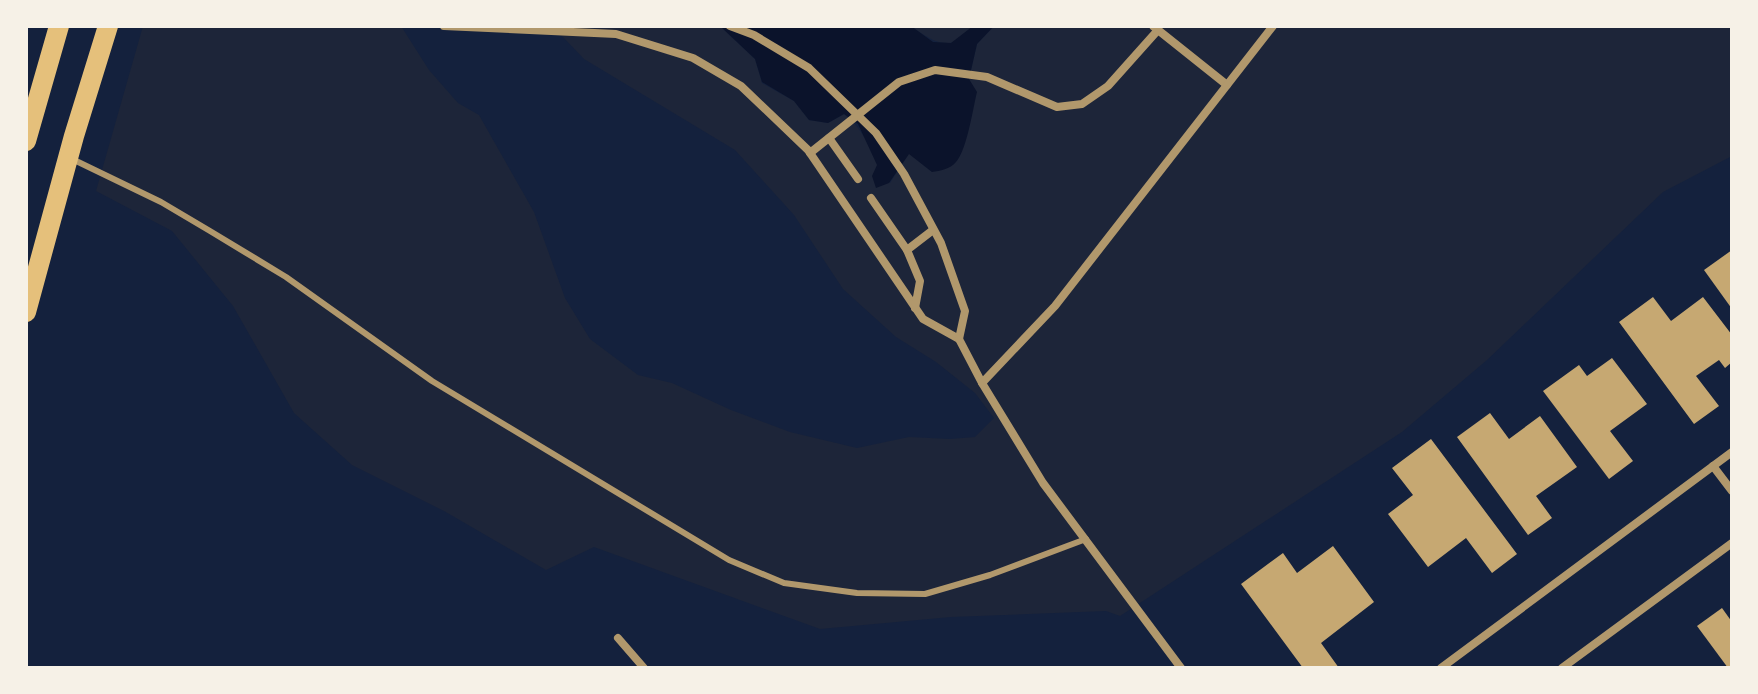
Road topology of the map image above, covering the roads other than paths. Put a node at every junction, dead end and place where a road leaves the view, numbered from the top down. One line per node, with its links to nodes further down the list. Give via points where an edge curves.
1 (59, 26): 10 (main road)
2 (108, 26): 12 (main road)
3 (444, 26): 11 (street, via 616,34 693,58 741,86)
4 (730, 26): 8 (street, via 809,68)
5 (1273, 26): 7 (street)
6 (1155, 28): 7 (street); 8 (street, via 1108,86 1082,104 1057,107 987,77 935,70 899,82)
7 (1227, 85): 20 (street, via 1055,306)
8 (857, 115): 9 (street); 15 (street, via 904,174)
9 (829, 138): 11 (street); 13 (street)
10 (26, 141)
11 (810, 153): 17 (street)
12 (69, 158): 18 (main road); 24 (lane, via 210,231 286,277 432,381 729,560 784,583 857,593 925,594)
13 (858, 179)
14 (871, 198): 16 (street)
15 (933, 230): 16 (street); 19 (street, via 965,311)
16 (907, 250): 17 (street, via 920,281)
17 (915, 308): 19 (street, via 923,319)
18 (26, 312)
19 (959, 339): 20 (street)
20 (982, 383): 24 (street, via 1043,483)
21 (1732, 452): 22 (street)
22 (1713, 466): 23 (street); 29 (street)
23 (1732, 491)
24 (1086, 539): 28 (street)
25 (1732, 543): 30 (street)
26 (618, 638): 27 (street)
27 (644, 668)
28 (1181, 668)
29 (1441, 668)
30 (1562, 668)

